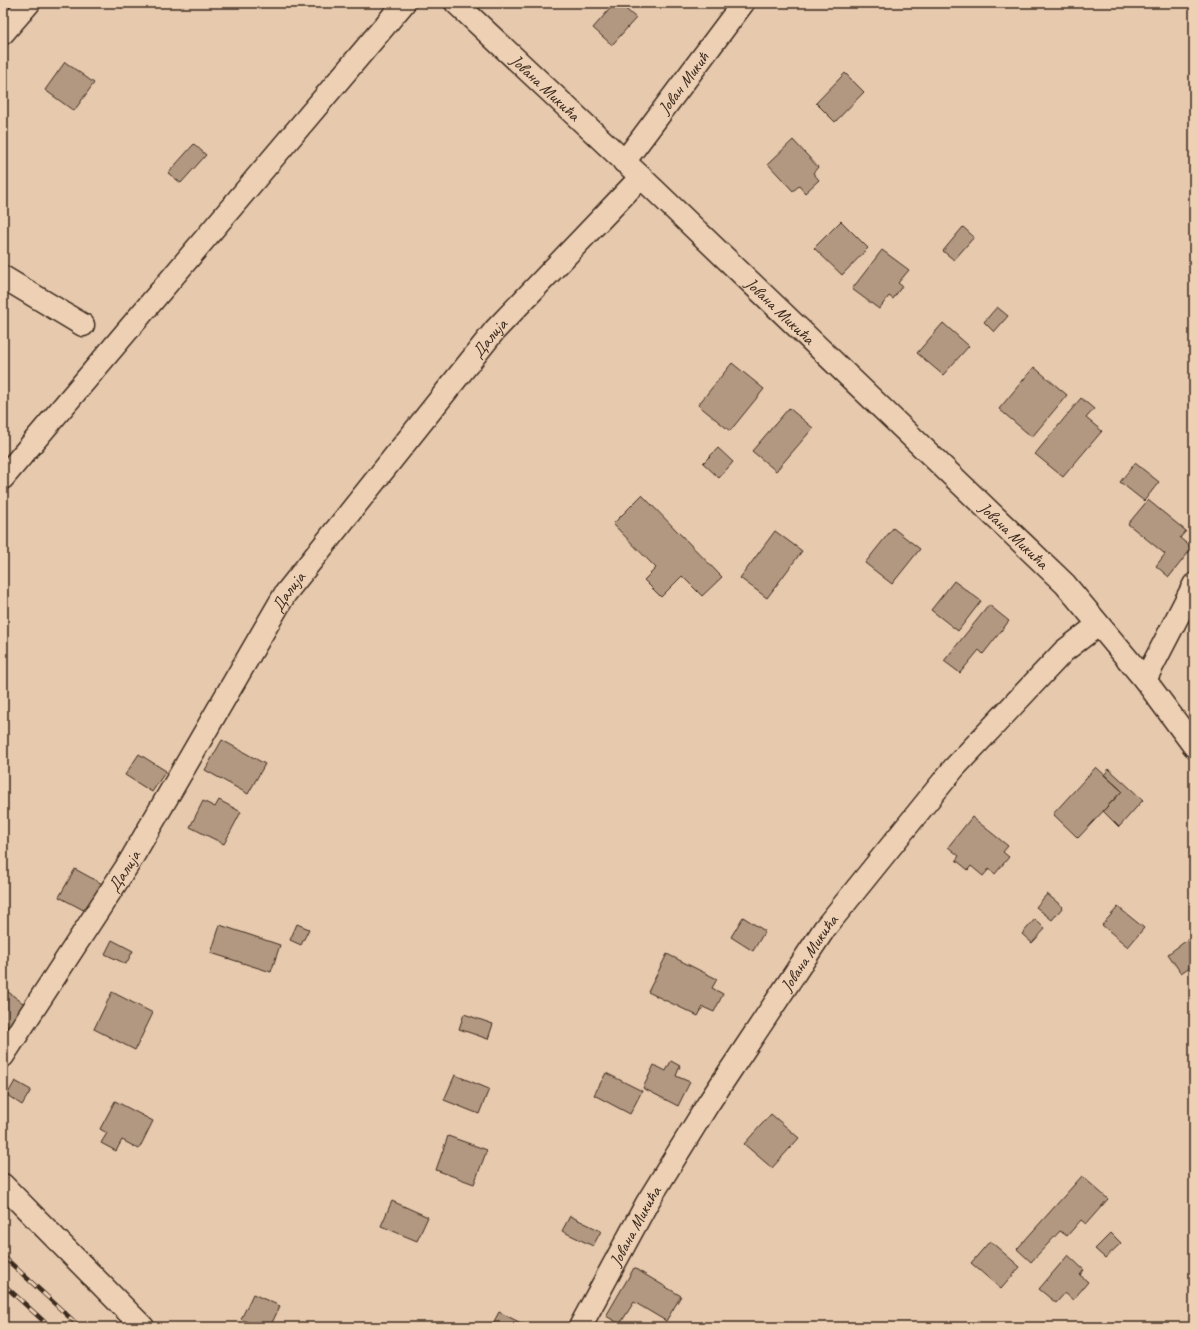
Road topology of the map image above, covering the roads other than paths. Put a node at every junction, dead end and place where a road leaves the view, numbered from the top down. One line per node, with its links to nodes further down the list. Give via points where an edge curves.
1 (29, 3): 5 (street)
2 (404, 3): 10 (street)
3 (743, 3): 6 (street, Јован Микић)
4 (464, 7): 6 (street, Јована Микића)
5 (3, 32)
6 (624, 162): 7 (street, Јована Микића)
7 (641, 177): 12 (street, Јована Микића, via 1064,584); 15 (street, Далија, via 495,330 285,594 129,863)
8 (3, 277): 9 (street)
9 (82, 325)
10 (3, 478)
11 (1194, 584): 13 (street)
12 (1098, 625): 13 (street, Јована Микића); 18 (street, Јована Микића, via 1064,651 954,768 825,928 704,1110 647,1203)
13 (1145, 680): 14 (street, Јована Микића)
14 (1194, 746)
15 (3, 1056)
16 (3, 1185): 17 (street)
17 (143, 1327)
18 (580, 1327)

